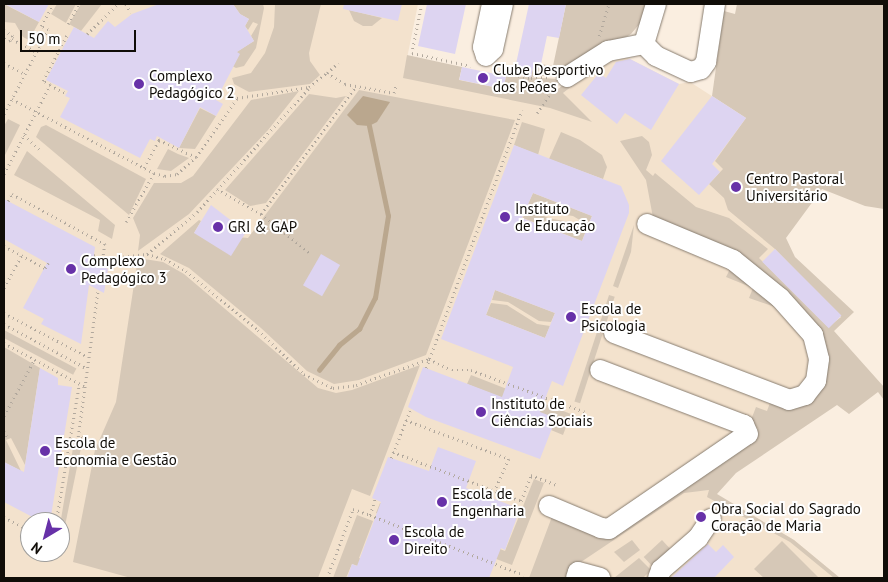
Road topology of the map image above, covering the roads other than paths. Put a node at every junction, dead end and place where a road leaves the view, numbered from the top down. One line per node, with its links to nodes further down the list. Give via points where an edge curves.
1 (492, 4): 2 (lane, via 483,47 486,56 493,49)
2 (503, 4)
3 (656, 4): 5 (lane)
4 (715, 4): 5 (lane, via 706,62 701,69 691,72 680,68 656,56)
5 (644, 44): 6 (lane, via 608,51)
6 (566, 77)
7 (647, 224): 8 (lane, via 738,263 785,303 809,328 817,346 816,381 805,395 789,400)
8 (614, 333)
9 (600, 370): 10 (lane, via 744,425 748,434 610,528 601,528)
10 (549, 506)
11 (711, 519): 14 (lane, via 698,538)
12 (576, 578): 13 (lane, via 578,572)
13 (600, 578)
14 (656, 578)

